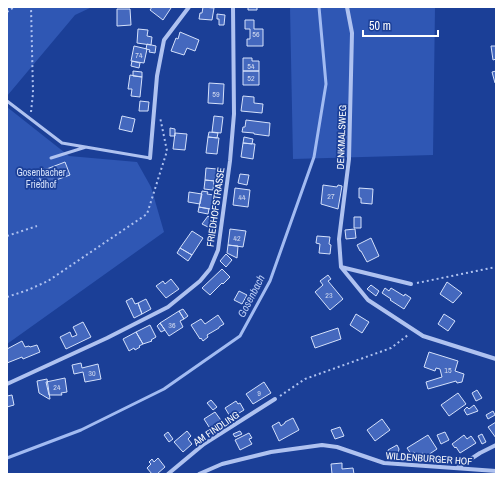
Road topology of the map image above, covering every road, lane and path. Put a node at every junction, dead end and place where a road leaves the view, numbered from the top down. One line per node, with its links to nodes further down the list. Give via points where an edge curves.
1 (14, 7): 6 (path)
2 (31, 7): 9 (path)
3 (189, 7): 8 (street, via 164,40)
4 (233, 7): 21 (street, FRIEDHOFSTRASSE, via 234,114 230,161 218,250 210,269 200,281 168,307)
5 (347, 7): 15 (street, DENKMALSWEG, via 352,33 349,159 339,239)
6 (7, 12)
7 (7, 101): 9 (lane)
8 (154, 111): 12 (street); 18 (path, via 161,118 167,151 147,214 48,281)
9 (31, 119): 10 (lane, via 62,142)
10 (87, 147): 11 (lane); 12 (lane)
11 (50, 158)
12 (150, 158)
13 (37, 226): 14 (path)
14 (7, 236)
15 (341, 267): 17 (street); 19 (street, via 368,300)
16 (496, 267): 17 (path)
17 (412, 284)
18 (7, 297)
19 (414, 330): 20 (street, via 423,336); 22 (path, via 392,348 305,379)
20 (496, 358)
21 (7, 384)
22 (275, 399): 26 (street, AM FINDLING, via 204,444)
23 (496, 445): 24 (street)
24 (457, 468): 25 (street, WILDENBURGER HOF); 27 (street, WILDENBURGER HOF, via 384,463 337,447 322,445 222,464)
25 (496, 471)
26 (168, 474)
27 (199, 474)

